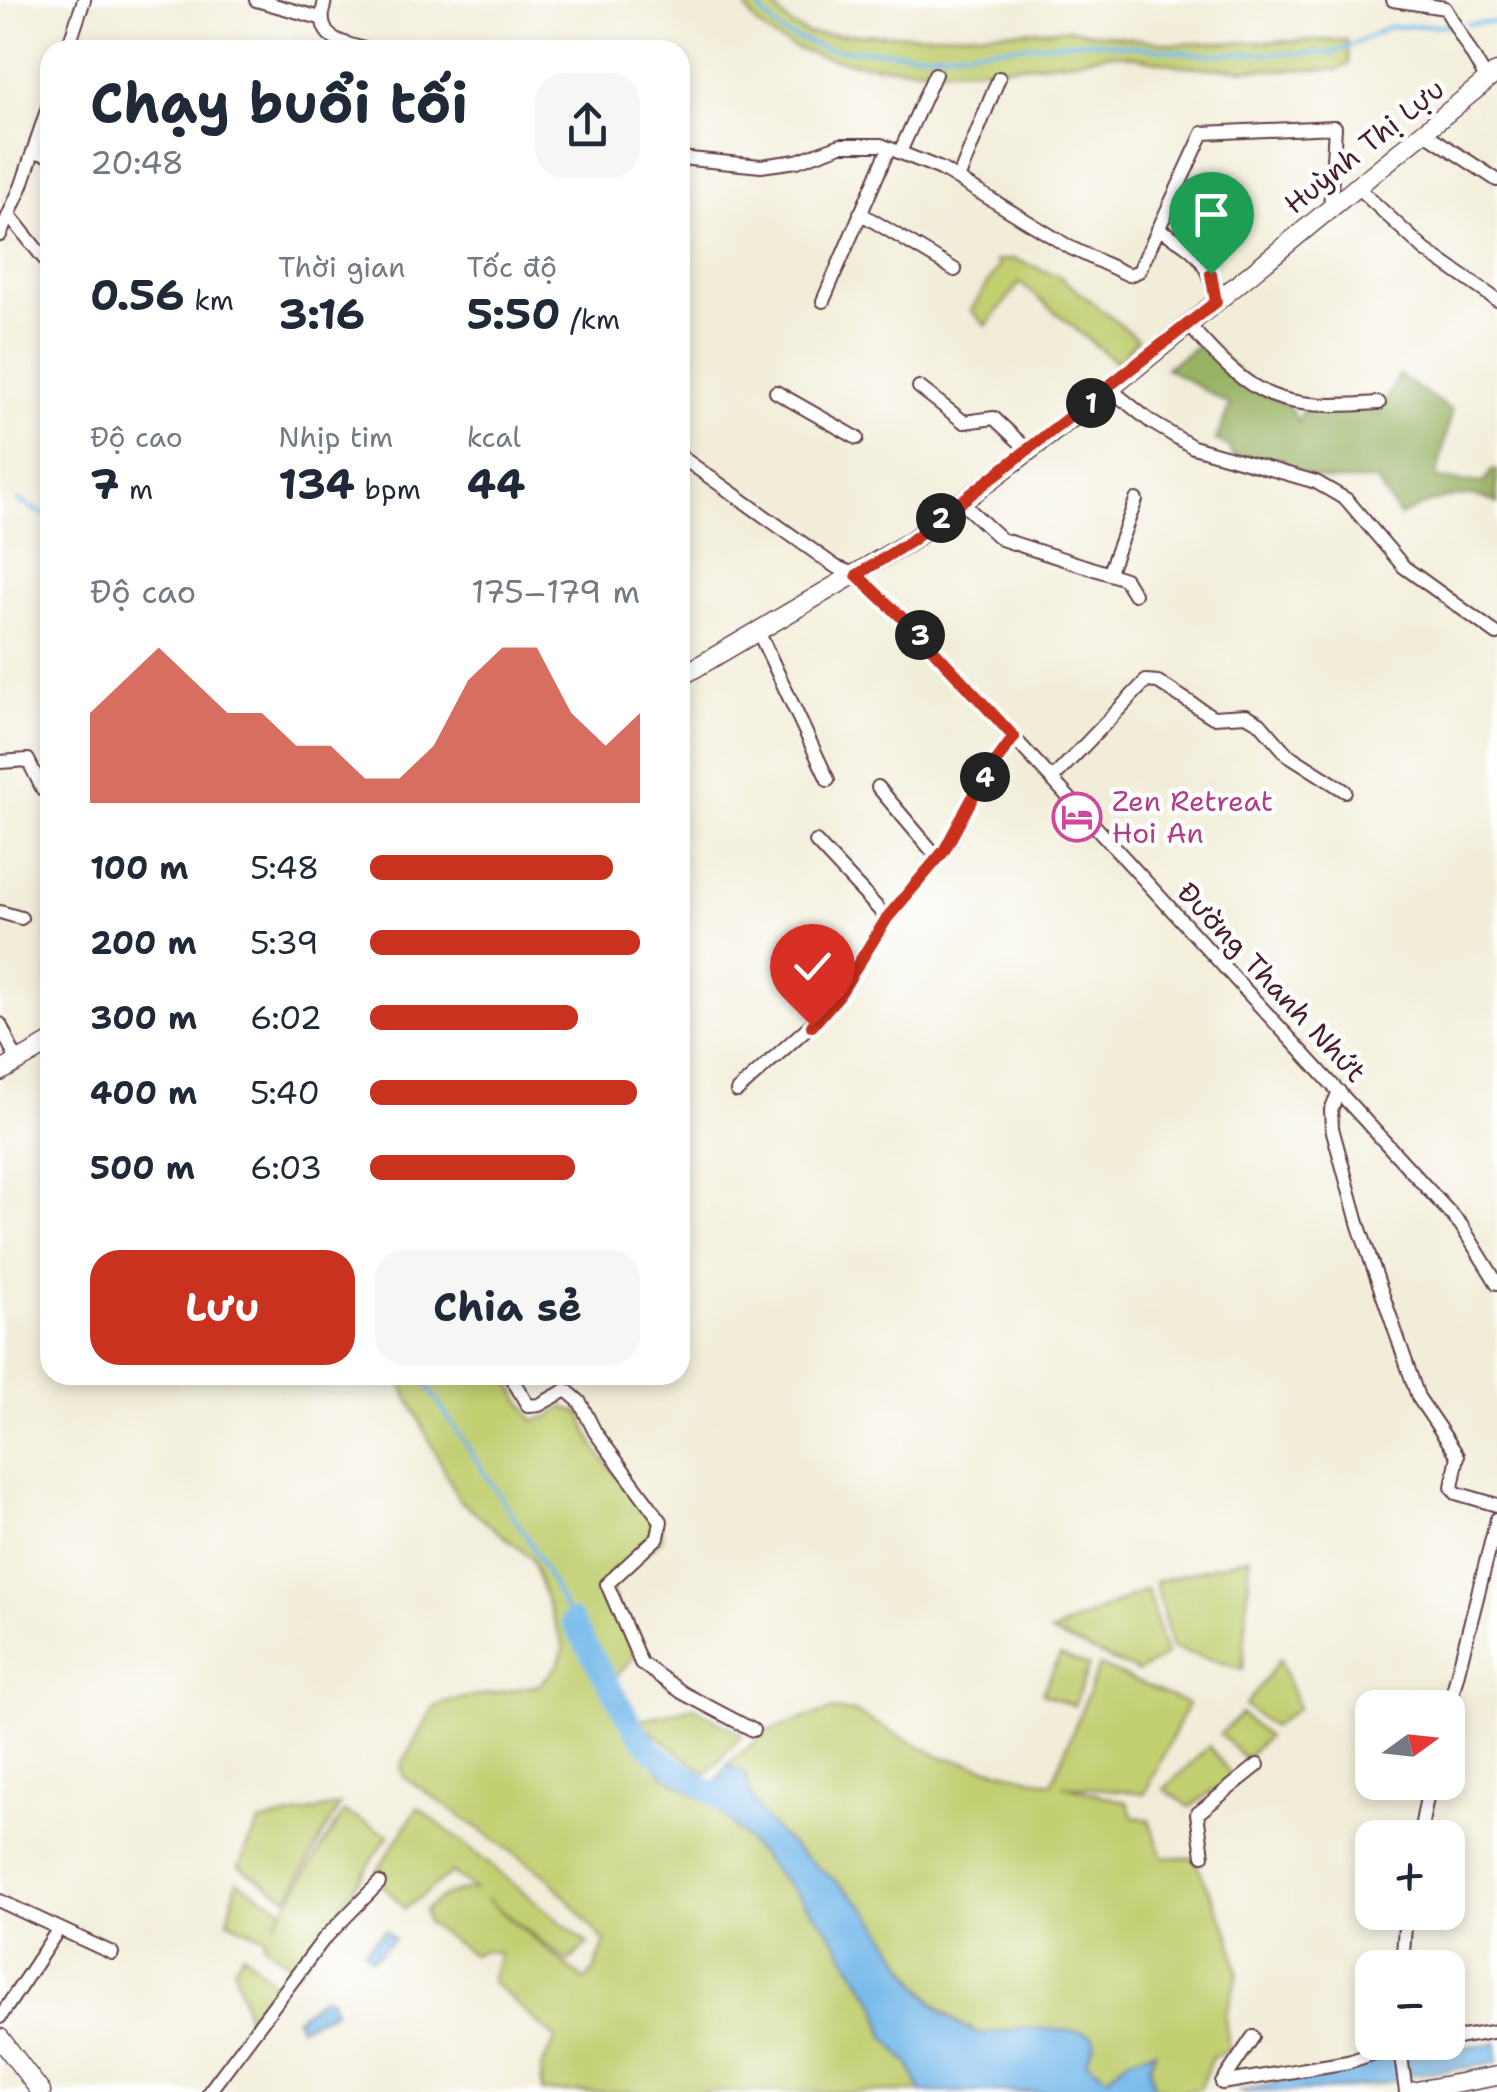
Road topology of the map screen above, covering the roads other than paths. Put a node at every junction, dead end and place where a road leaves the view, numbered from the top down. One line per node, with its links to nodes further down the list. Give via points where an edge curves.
1 (84, 0): 6 (street)
2 (256, 0): 5 (street)
3 (325, 0): 5 (street)
4 (1393, 0): 9 (street, via 1443,7)
5 (320, 18): 7 (street)
6 (70, 40)
7 (334, 40)
8 (935, 74): 13 (street)
9 (1492, 76): 11 (street, Huỳnh Thị Lựu)
10 (998, 78): 17 (street)
11 (1425, 133): 18 (street); 19 (street, Huỳnh Thị Lựu)
12 (40, 135): 14 (street)
13 (894, 150): 16 (street, via 841,145 760,166); 17 (street); 21 (street)
14 (35, 151): 15 (street); 22 (street)
15 (40, 153)
16 (690, 159)
17 (958, 179): 23 (street, via 1121,275 1139,271)
18 (1497, 180)
19 (1358, 188): 20 (street, Huỳnh Thị Lựu); 27 (street, via 1425,250)
20 (1330, 211): 23 (street, via 1335,127 1209,132 1199,138); 29 (street, Huỳnh Thị Lựu)
21 (860, 213): 26 (street); 28 (street)
22 (10, 216): 24 (street); 25 (street)
23 (1158, 229): 29 (street, via 1203,258)
24 (0, 235)
25 (40, 254)
26 (956, 270)
27 (1497, 300)
28 (824, 301)
29 (1216, 302): 30 (street, Huỳnh Thị Lựu)
30 (1188, 324): 32 (street, Huỳnh Thị Lựu); 34 (street, via 1228,370 1265,393 1304,406)
31 (919, 387): 36 (street, via 964,422 994,418)
32 (1110, 389): 36 (street, Huỳnh Thị Lựu); 44 (street, via 1192,446 1316,482 1348,500 1404,567)
33 (776, 392): 35 (street)
34 (1379, 403)
35 (857, 438)
36 (1029, 451): 39 (street, Huỳnh Thị Lựu)
37 (690, 463): 41 (street, Đường Thanh Nhứt, via 836,567)
38 (1136, 500): 40 (street)
39 (961, 502): 40 (street, via 1001,539); 41 (street, Huỳnh Thị Lựu)
40 (1110, 572): 42 (street, via 1125,578)
41 (857, 575): 43 (street, Huỳnh Thị Lựu); 46 (street, Đường Thanh Nhứt)
42 (1134, 594)
43 (758, 631): 45 (street, Huỳnh Thị Lựu); 49 (street)
44 (1497, 634)
45 (690, 671)
46 (1014, 737): 48 (street, Đường Thanh Nhứt); 54 (street)
47 (0, 762): 50 (street, via 28,760)
48 (1054, 777): 52 (street, via 1146,681 1213,717 1260,722 1287,754); 63 (street, Đường Thanh Nhứt)
49 (828, 780)
50 (40, 784)
51 (878, 788): 54 (street)
52 (1345, 791)
53 (816, 842): 57 (street)
54 (938, 858): 57 (street)
55 (0, 912): 56 (street)
56 (22, 918)
57 (887, 918): 62 (street, via 826,1012)
58 (0, 1024): 60 (street)
59 (40, 1048): 60 (street)
60 (17, 1061): 61 (street)
61 (0, 1072)
62 (736, 1090)
63 (1338, 1091): 64 (street, Đường Thanh Nhứt, via 1461,1226); 66 (street, via 1331,1119 1347,1188 1418,1397 1458,1456 1453,1490)
64 (1497, 1284)
65 (516, 1385): 69 (street, via 528,1406 566,1390 575,1396 662,1521 658,1538 606,1584 638,1660)
66 (1497, 1505)
67 (1497, 1519): 68 (street)
68 (1453, 1690)
69 (753, 1730)
70 (1258, 1765): 71 (street, via 1196,1814)
71 (1203, 1855)
72 (379, 1883): 86 (street, via 324,1940)
73 (0, 1901): 74 (street)
74 (58, 1930): 75 (street); 76 (street)
75 (112, 1953)
76 (0, 2017)
77 (1497, 2032): 79 (street)
78 (1253, 2036): 81 (street, via 1222,2083)
79 (1465, 2037)
80 (0, 2038): 85 (street)
81 (1355, 2060)
82 (1402, 2060): 84 (street)
83 (1497, 2076): 84 (street)
84 (1407, 2090)
85 (41, 2092)
86 (209, 2092)

